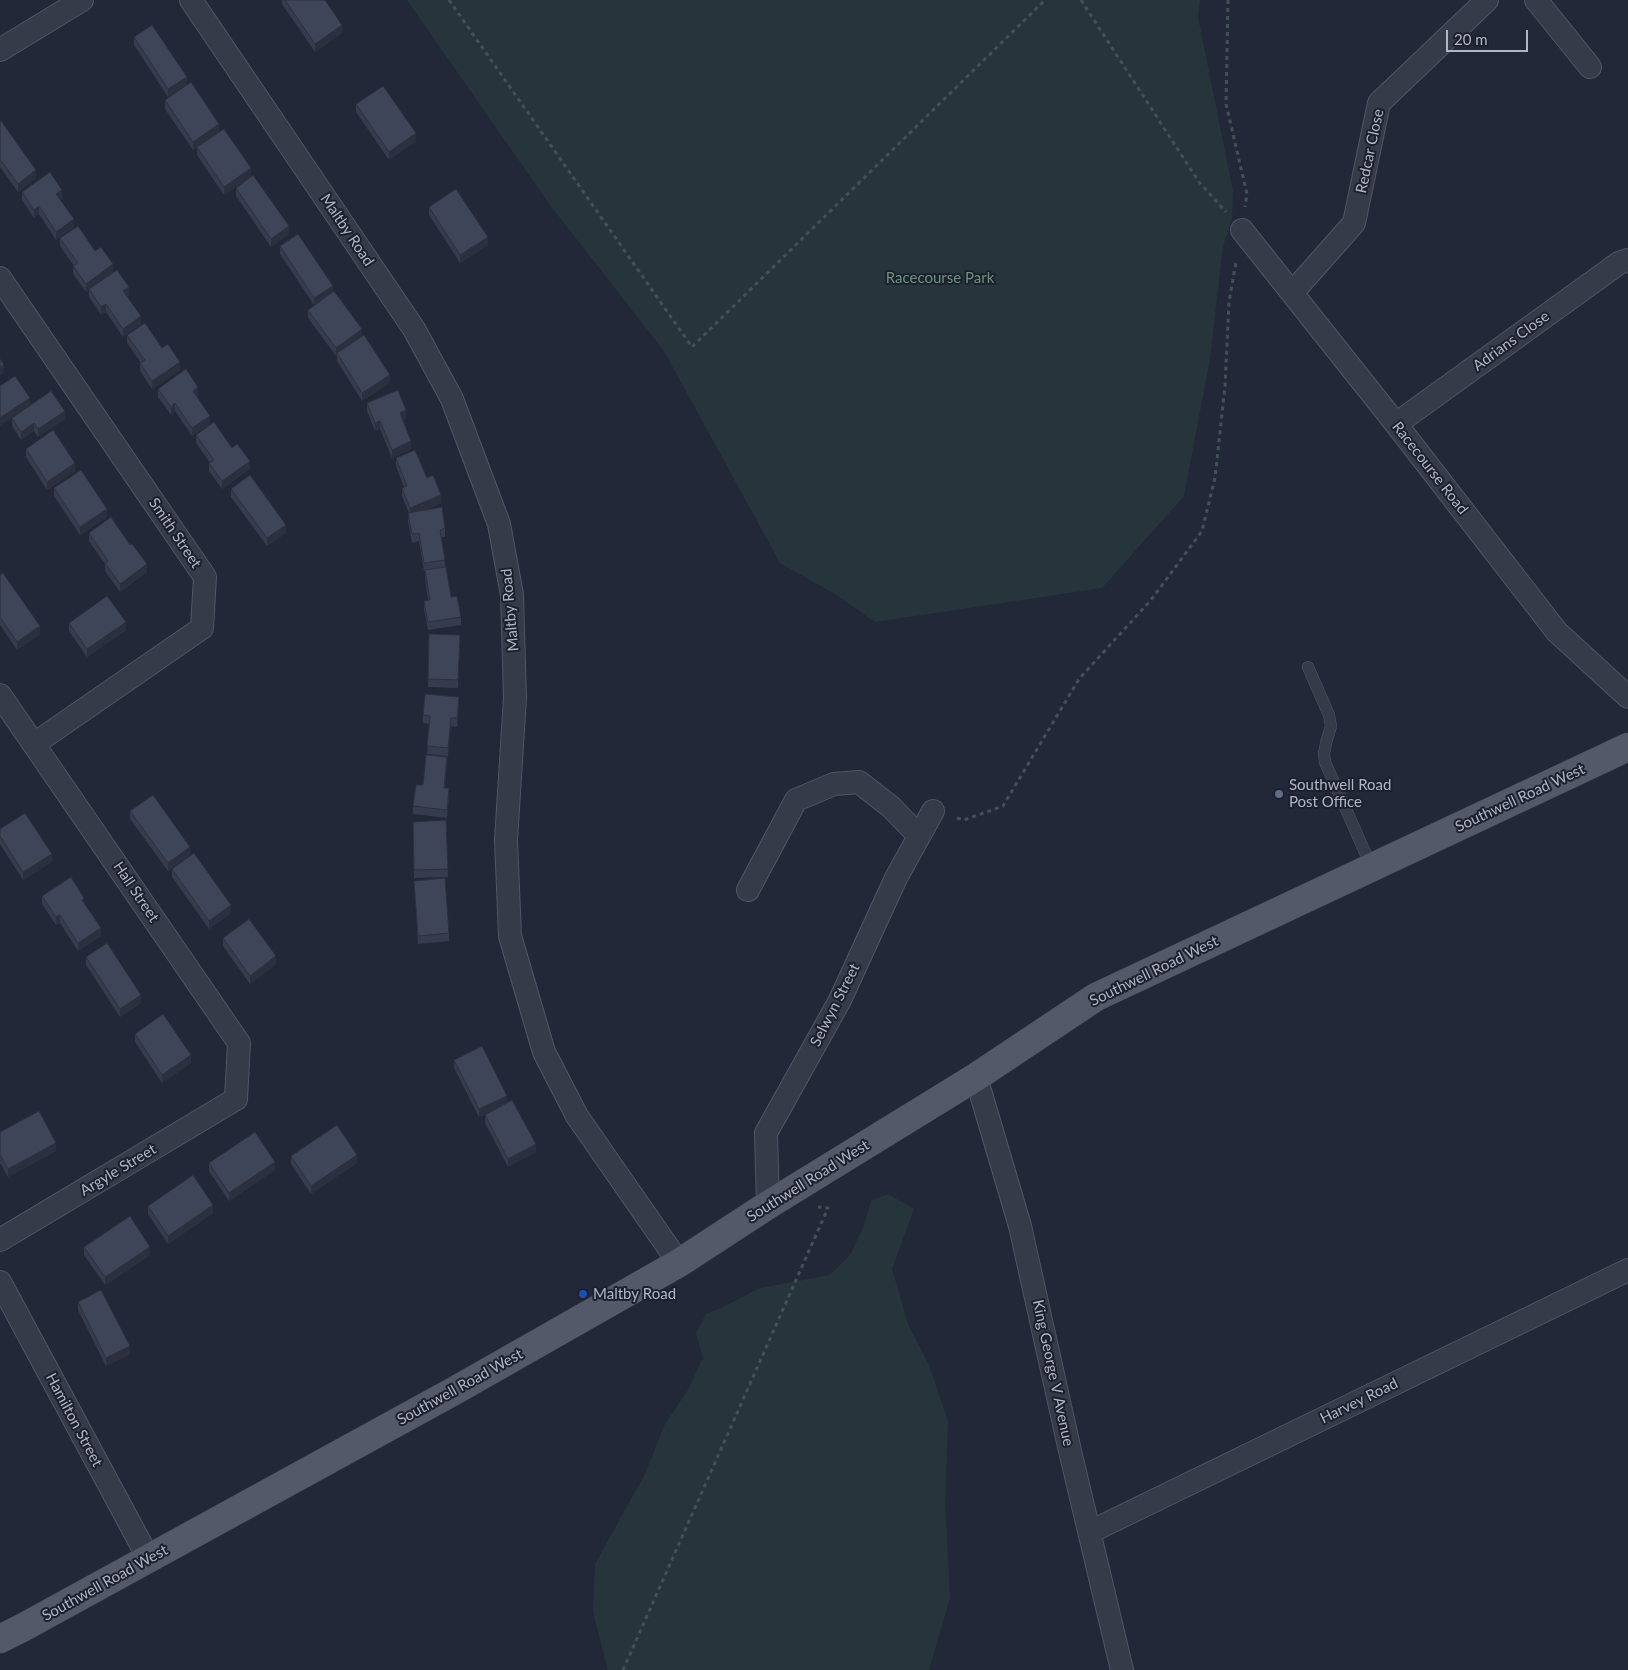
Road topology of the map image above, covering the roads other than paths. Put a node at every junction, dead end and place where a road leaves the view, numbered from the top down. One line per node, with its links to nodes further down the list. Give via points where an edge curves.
1 (82, 0): 5 (street)
2 (191, 0): 25 (street, Maltby Road, via 414,329 452,399 499,524 512,595 515,698 506,840 510,936 544,1052 577,1116)
3 (1486, 0): 10 (street, Redcar Close, via 1379,104 1354,223)
4 (1536, 0): 6 (street)
5 (0, 50)
6 (1590, 67)
7 (1242, 230): 10 (street, Racecourse Road)
8 (1628, 260): 11 (street, Adrians Close, via 1619,263)
9 (0, 278): 15 (street, Smith Street, via 205,578 202,628)
10 (1292, 293): 11 (street, Racecourse Road)
11 (1396, 424): 14 (street, Racecourse Road, via 1557,632)
12 (1308, 667): 19 (lane, via 1332,726 1324,749 1325,762)
13 (0, 695): 15 (street, Hall Street)
14 (1628, 697)
15 (34, 744): 22 (street, Hall Street, via 239,1043)
16 (1628, 748): 19 (main road, Southwell Road West)
17 (932, 811): 18 (street, Selwyn Street)
18 (919, 836): 20 (street, via 891,807 859,782 834,784 796,800); 23 (street, Selwyn Street, via 840,1000 766,1133)
19 (1372, 868): 21 (main road, Southwell Road West, via 1096,997)
20 (748, 890)
21 (976, 1077): 23 (main road, Southwell Road West); 28 (street, King George V Avenue, via 1020,1226)
22 (236, 1099): 24 (street, Argyle Street)
23 (768, 1205): 25 (main road, Southwell Road West)
24 (0, 1240)
25 (680, 1263): 29 (main road, Southwell Road West)
26 (1628, 1270): 28 (street, Harvey Road)
27 (0, 1282): 29 (street, Hamilton Street)
28 (1090, 1532): 31 (street, King George V Avenue)
29 (149, 1559): 30 (main road, Southwell Road West)
30 (0, 1639)
31 (1122, 1670)

